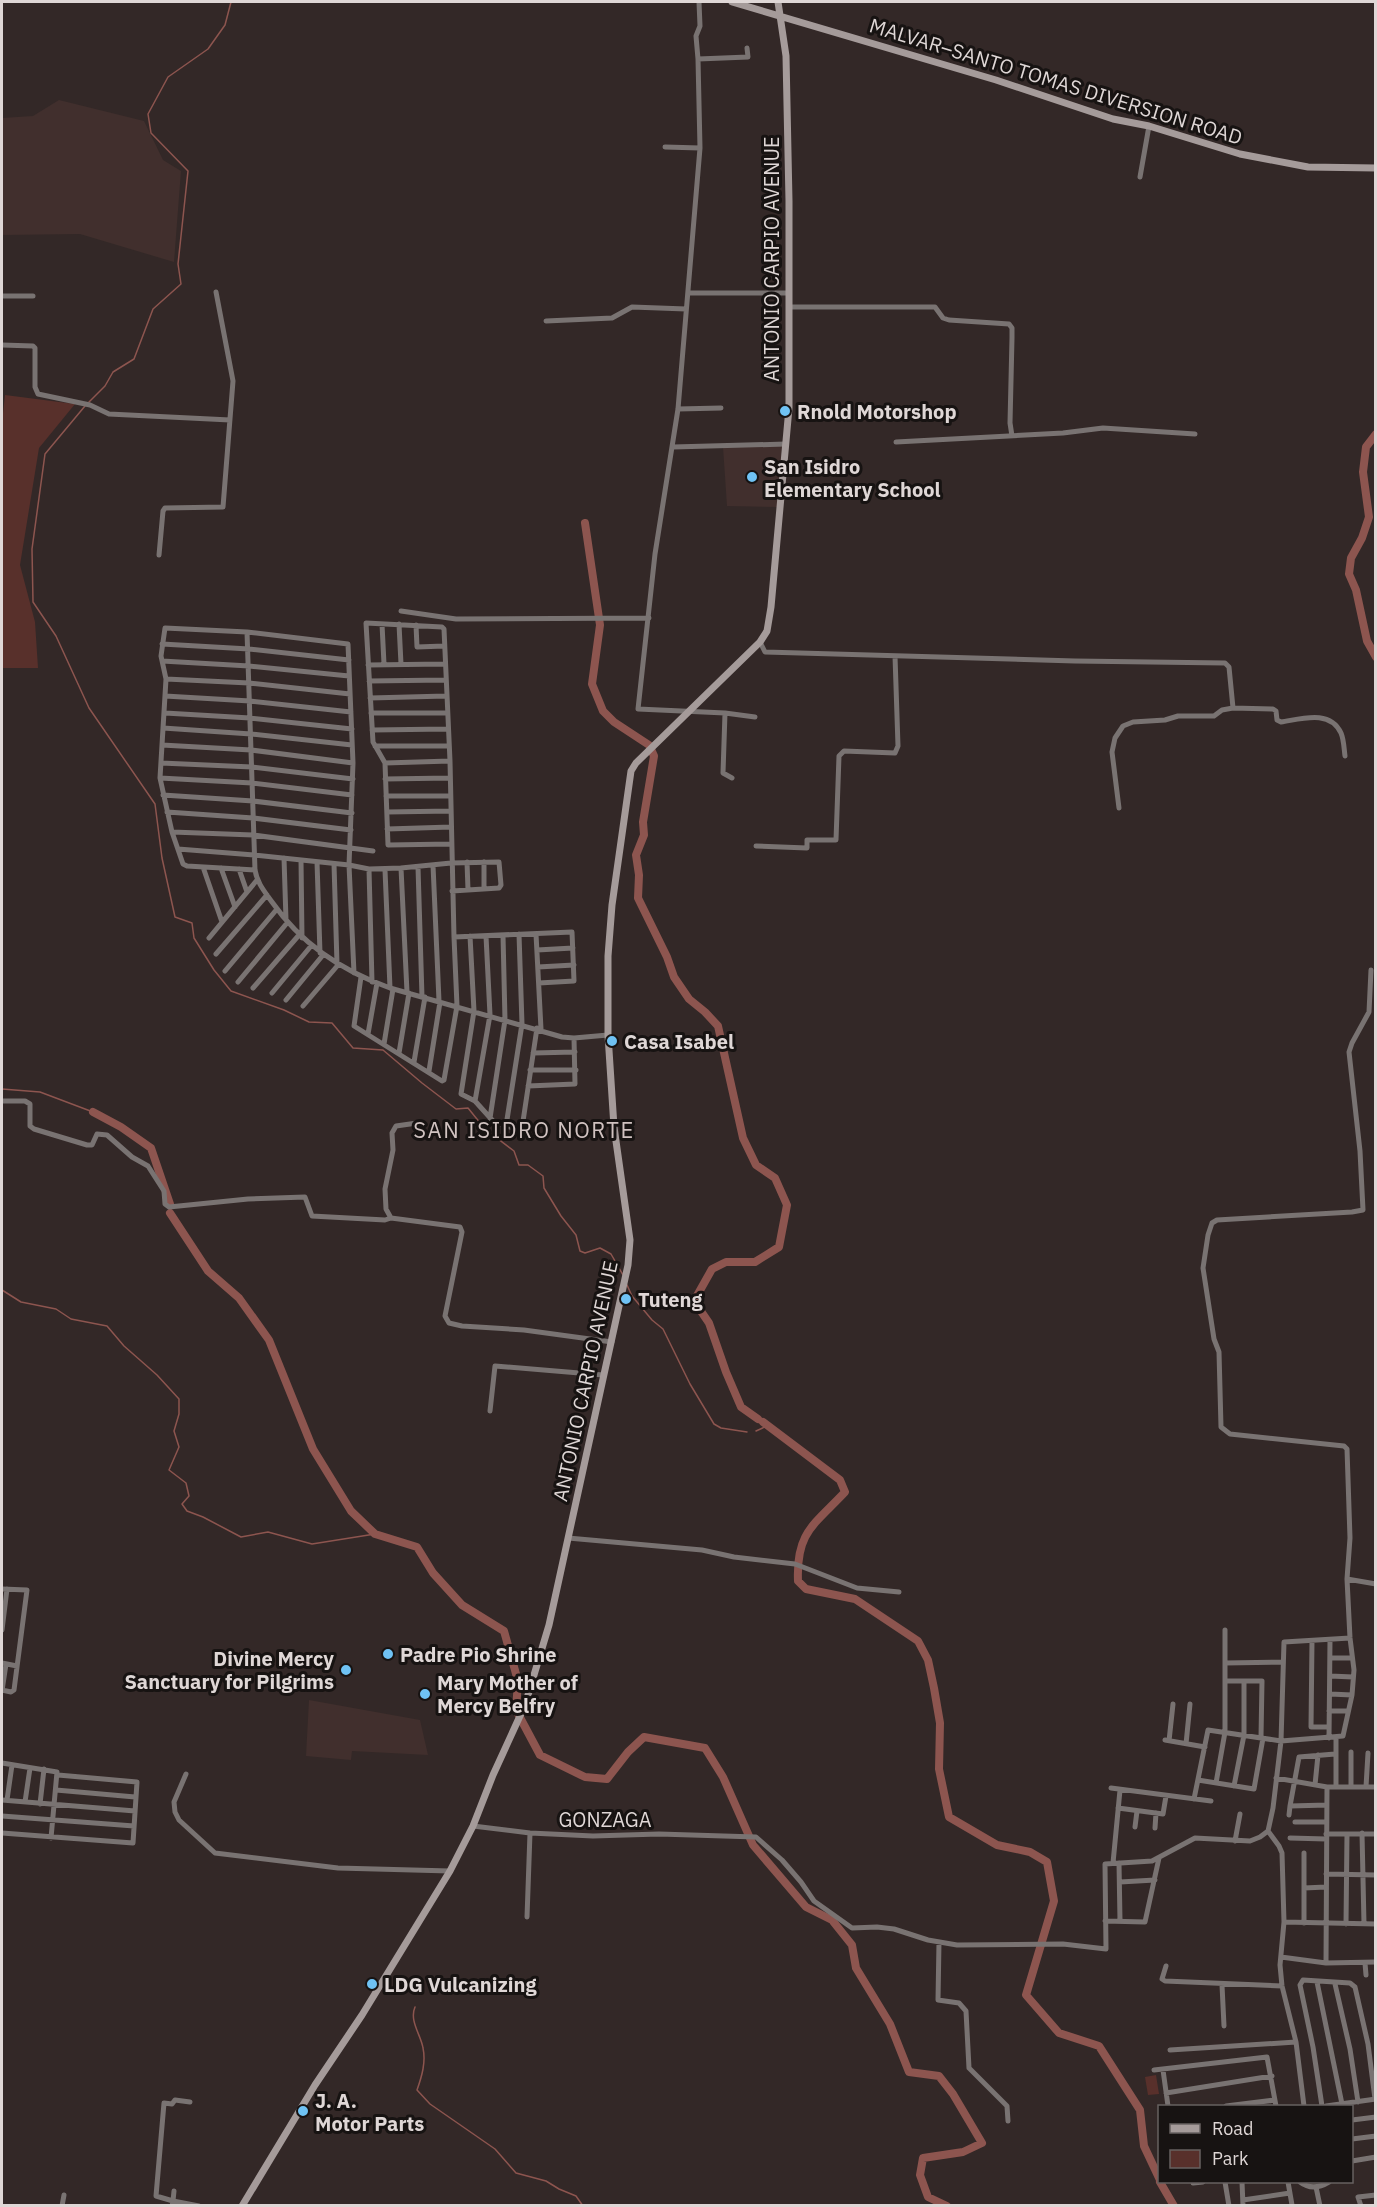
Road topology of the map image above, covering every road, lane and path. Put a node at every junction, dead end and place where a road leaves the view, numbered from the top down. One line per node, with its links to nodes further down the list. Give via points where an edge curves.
1 (699, 2): 6 (street)
2 (732, 2): 4 (street, MALVAR–SANTO TOMAS DIVERSION ROAD)
3 (778, 2): 4 (street, ANTONIO CARPIO AVENUE)
4 (780, 16): 7 (street, MALVAR–SANTO TOMAS DIVERSION ROAD, via 1113,119); 14 (street, ANTONIO CARPIO AVENUE, via 786,56)
5 (747, 48): 6 (street, via 748,57)
6 (698, 59): 9 (street)
7 (1149, 126): 10 (street, MALVAR–SANTO TOMAS DIVERSION ROAD, via 1276,162 1308,167); 11 (street)
8 (665, 147): 9 (street)
9 (700, 148): 13 (street)
10 (1376, 168)
11 (1140, 177)
12 (216, 292): 23 (street, via 233,381)
13 (688, 293): 14 (street); 18 (street)
14 (789, 293): 17 (street, ANTONIO CARPIO AVENUE)
15 (2, 296): 16 (street)
16 (33, 296)
17 (789, 307): 25 (street, via 935,307 943,318 950,320 1008,324 1012,328); 27 (street, ANTONIO CARPIO AVENUE)
18 (686, 309): 19 (street, via 632,307 612,318); 22 (street)
19 (546, 321)
20 (2, 345): 23 (street, via 35,348 38,394 90,405 109,414)
21 (721, 408): 22 (street)
22 (678, 409): 28 (street)
23 (230, 420): 29 (street, via 223,507 165,508)
24 (1195, 434): 25 (street, via 1103,428)
25 (1012, 436): 26 (street)
26 (896, 442)
27 (786, 444): 28 (street); 36 (street, ANTONIO CARPIO AVENUE, via 771,607 767,631)
28 (673, 447): 31 (street)
29 (159, 555)
30 (401, 611): 31 (street, via 456,619)
31 (649, 618): 60 (street, via 638,709)
32 (382, 624): 33 (street); 43 (street); 46 (street, via 366,623)
33 (399, 624): 34 (street); 44 (street)
34 (416, 625): 38 (street, via 442,627); 38 (street, via 417,647)
35 (247, 632): 37 (street, via 166,627); 39 (street); 41 (street, via 347,643)
36 (760, 642): 40 (street, via 765,652); 60 (street, ANTONIO CARPIO AVENUE)
37 (162, 644): 39 (street); 42 (street)
38 (444, 646): 45 (street)
39 (249, 649): 41 (street); 47 (street)
40 (895, 656): 58 (street, via 1225,663 1229,667); 106 (street, via 898,746 895,753 844,751 839,756 836,840 807,840 807,848)
41 (349, 660): 48 (street)
42 (162, 661): 47 (street); 49 (street)
43 (384, 664): 44 (street); 46 (street)
44 (401, 664): 45 (street)
45 (444, 664): 50 (street)
46 (368, 665): 51 (street)
47 (249, 666): 48 (street); 52 (street)
48 (349, 676): 53 (street)
49 (166, 679): 52 (street); 54 (street)
50 (445, 680): 51 (street); 55 (street)
51 (369, 681): 56 (street)
52 (249, 683): 53 (street); 57 (street)
53 (350, 694): 59 (street)
54 (165, 696): 57 (street); 61 (street)
55 (446, 696): 56 (street); 63 (street)
56 (370, 698): 62 (street)
57 (250, 701): 59 (street); 66 (street)
58 (1233, 708): 77 (street, via 1275,710 1281,722 1321,716 1341,733); 94 (street, via 1214,716 1178,716 1123,726 1112,752)
59 (351, 712): 68 (street)
60 (688, 712): 64 (street); 176 (street, ANTONIO CARPIO AVENUE, via 631,771 612,906)
61 (165, 713): 66 (street); 67 (street)
62 (371, 713): 63 (street); 70 (street)
63 (447, 713): 69 (street)
64 (725, 713): 65 (street); 85 (street, via 723,773)
65 (755, 717)
66 (250, 718): 68 (street); 71 (street)
67 (163, 728): 71 (street); 72 (street)
68 (352, 729): 73 (street)
69 (448, 729): 70 (street); 75 (street)
70 (372, 730): 74 (street)
71 (251, 734): 73 (street); 76 (street)
72 (162, 745): 76 (street); 79 (street)
73 (352, 745): 80 (street)
74 (375, 746): 75 (street); 81 (street)
75 (449, 746): 78 (street)
76 (251, 750): 80 (street); 82 (street)
77 (1345, 756)
78 (450, 761): 81 (street); 83 (street)
79 (161, 763): 82 (street); 84 (street)
80 (353, 763): 86 (street)
81 (385, 763): 87 (street)
82 (252, 767): 86 (street); 88 (street)
83 (450, 777): 87 (street); 92 (street)
84 (159, 778): 88 (street); 89 (street)
85 (732, 778)
86 (353, 779): 90 (street)
87 (385, 779): 91 (street)
88 (252, 783): 90 (street); 93 (street)
89 (163, 795): 93 (street); 96 (street)
90 (352, 795): 98 (street)
91 (386, 796): 92 (street); 97 (street)
92 (450, 796): 95 (street)
93 (252, 801): 98 (street); 99 (street)
94 (1119, 808)
95 (451, 811): 97 (street); 100 (street)
96 (167, 812): 99 (street); 103 (street)
97 (387, 812): 101 (street)
98 (351, 813): 102 (street)
99 (253, 818): 102 (street); 104 (street)
100 (451, 828): 101 (street); 105 (street)
101 (387, 829): 105 (street, via 388,845)
102 (351, 830): 107 (street)
103 (172, 832): 104 (street); 108 (street)
104 (253, 835): 107 (street); 110 (street)
105 (451, 844): 116 (street)
106 (756, 846)
107 (350, 848): 109 (street); 119 (street)
108 (178, 849): 110 (street); 120 (street, via 185,865)
109 (373, 851)
110 (254, 855): 111 (street); 126 (street)
111 (284, 858): 112 (street); 137 (street)
112 (301, 860): 113 (street); 143 (street)
113 (317, 862): 117 (street); 150 (street)
114 (467, 862): 115 (street); 116 (street); 130 (street)
115 (484, 862): 129 (street); 129 (street, via 499,862 501,885)
116 (451, 863): 118 (street); 131 (street)
117 (334, 864): 119 (street); 151 (street)
118 (433, 865): 121 (street); 167 (street)
119 (349, 866): 125 (street); 156 (street)
120 (203, 867): 122 (street); 136 (street)
121 (418, 867): 123 (street); 165 (street)
122 (221, 868): 124 (street); 134 (street)
123 (401, 868): 127 (street); 164 (street)
124 (239, 869): 126 (street); 132 (street)
125 (369, 869): 127 (street); 159 (street)
126 (255, 870): 128 (street)
127 (385, 870): 162 (street)
128 (257, 880): 132 (street); 133 (street)
129 (484, 889): 130 (street)
130 (468, 890): 131 (street)
131 (452, 891): 144 (street)
132 (247, 892): 134 (street)
133 (267, 895): 135 (street); 149 (street)
134 (235, 907): 136 (street)
135 (277, 909): 137 (street); 155 (street)
136 (222, 922): 145 (street)
137 (286, 922): 143 (street); 158 (street)
138 (519, 934): 139 (street); 140 (street); 173 (street)
139 (536, 934): 147 (street, via 572,932); 148 (street)
140 (503, 935): 142 (street); 172 (street)
141 (470, 936): 142 (street); 144 (street); 170 (street)
142 (486, 936): 171 (street)
143 (300, 937): 146 (street); 161 (street)
144 (454, 937): 169 (street)
145 (209, 938)
146 (311, 946): 150 (street); 163 (street)
147 (573, 948): 148 (street); 152 (street)
148 (537, 950): 153 (street)
149 (216, 954)
150 (322, 954): 151 (street); 166 (street)
151 (337, 964): 156 (street); 168 (street)
152 (574, 965): 153 (street); 160 (street, via 574,981)
153 (538, 967): 160 (street)
154 (1371, 970): 197 (street, via 1369,1012 1349,1052 1363,1210 1217,1220 1208,1235 1203,1268 1219,1352 1221,1427 1230,1434 1347,1449)
155 (225, 971)
156 (354, 973): 157 (street)
157 (361, 977): 159 (street); 175 (street, via 353,1024)
158 (238, 982)
159 (375, 982): 162 (street); 175 (street)
160 (538, 983): 174 (street)
161 (254, 988)
162 (392, 988): 164 (street); 178 (street)
163 (272, 993)
164 (408, 993): 165 (street); 180 (street)
165 (423, 997): 167 (street); 182 (street)
166 (286, 1000)
167 (439, 1001): 169 (street); 185 (street)
168 (303, 1006)
169 (457, 1006): 170 (street); 185 (street, via 444,1080)
170 (474, 1011): 171 (street); 188 (street, via 460,1092)
171 (490, 1015): 172 (street); 188 (street)
172 (505, 1020): 173 (street); 189 (street)
173 (522, 1024): 174 (street); 191 (street)
174 (539, 1029): 177 (street); 181 (street)
175 (368, 1034): 178 (street)
176 (608, 1035): 177 (street); 193 (street, ANTONIO CARPIO AVENUE, via 614,1127 630,1240)
177 (574, 1038): 179 (street)
178 (384, 1044): 180 (street)
179 (575, 1052): 181 (street); 184 (street)
180 (399, 1053): 182 (street)
181 (533, 1053): 183 (street)
182 (414, 1062): 185 (street)
183 (530, 1070): 184 (street); 186 (street)
184 (576, 1070): 186 (street, via 572,1086)
185 (429, 1071)
186 (528, 1086): 191 (street, via 522,1128)
187 (2, 1101): 192 (street, via 28,1102 30,1126 34,1130 87,1146 92,1145 97,1134 107,1135 148,1166 164,1191 168,1207 305,1197 312,1216)
188 (475, 1101): 189 (street)
189 (490, 1118): 191 (street)
190 (417, 1123): 192 (street, via 396,1126 392,1133 393,1150 385,1189 386,1209)
191 (506, 1126)
192 (391, 1218): 193 (street, via 460,1227 445,1316 449,1323)
193 (612, 1342): 194 (street, ANTONIO CARPIO AVENUE)
194 (603, 1375): 195 (street, via 495,1366); 196 (street, ANTONIO CARPIO AVENUE)
195 (490, 1411)
196 (568, 1538): 200 (street, via 702,1550 795,1564 857,1588); 277 (street, ANTONIO CARPIO AVENUE, via 549,1625 525,1705)
197 (1347, 1579): 198 (street); 203 (street)
198 (1376, 1584)
199 (4, 1589): 201 (street); 211 (street, via 27,1590)
200 (899, 1592)
201 (2, 1630)
202 (1225, 1630): 209 (street)
203 (1350, 1638): 204 (street); 207 (street)
204 (1330, 1640): 205 (street); 206 (street)
205 (1312, 1641): 208 (street, via 1284,1642); 224 (street, via 1311,1727)
206 (1330, 1658): 207 (street); 212 (street)
207 (1351, 1658): 213 (street)
208 (1283, 1662): 209 (street); 229 (street)
209 (1225, 1663): 215 (street)
210 (4, 1664): 211 (street); 214 (street)
211 (17, 1666): 217 (street, via 14,1690)
212 (1330, 1676): 213 (street); 218 (street)
213 (1353, 1677): 219 (street)
214 (2, 1681): 217 (street)
215 (1225, 1681): 216 (street); 225 (street)
216 (1244, 1681): 226 (street); 227 (street, via 1262,1682)
217 (2, 1691)
218 (1330, 1694): 219 (street); 222 (street)
219 (1352, 1695): 223 (street)
220 (1173, 1704): 230 (street, via 1167,1740)
221 (1190, 1704): 230 (street)
222 (1329, 1711): 223 (street); 224 (street)
223 (1348, 1711): 228 (street, via 1343,1736)
224 (1329, 1727): 228 (street)
225 (1225, 1732): 226 (street); 231 (street, via 1208,1730); 245 (street)
226 (1244, 1735): 227 (street); 247 (street)
227 (1262, 1737): 229 (street); 247 (street, via 1254,1789)
228 (1332, 1738): 229 (street); 235 (street)
229 (1281, 1741): 242 (street)
230 (1186, 1744): 231 (street)
231 (1204, 1747): 243 (street)
232 (1351, 1752): 250 (street)
233 (1368, 1753): 251 (street)
234 (1318, 1755): 235 (street); 244 (street, via 1299,1757); 246 (street)
235 (1335, 1755): 249 (street)
236 (2, 1764): 237 (street)
237 (12, 1766): 238 (street); 259 (street)
238 (30, 1768): 239 (street); 261 (street)
239 (44, 1769): 241 (street); 262 (street)
240 (186, 1774): 293 (street, via 174,1802 175,1812 215,1853 338,1868)
241 (58, 1775): 254 (street); 257 (street, via 137,1782)
242 (1276, 1778): 244 (street); 280 (street)
243 (1198, 1780): 245 (street); 258 (street)
244 (1294, 1782): 246 (street); 265 (street)
245 (1216, 1783): 247 (street)
246 (1315, 1785): 248 (street)
247 (1234, 1786)
248 (1327, 1787): 249 (street); 264 (street)
249 (1336, 1787): 250 (street)
250 (1351, 1787): 251 (street)
251 (1366, 1787): 252 (street)
252 (1376, 1787)
253 (1111, 1788): 255 (street)
254 (56, 1790): 257 (street); 263 (street)
255 (1120, 1790): 256 (street); 266 (street)
256 (1166, 1796): 258 (street); 269 (street, via 1163,1814)
257 (135, 1797): 268 (street)
258 (1194, 1799): 260 (street)
259 (4, 1800): 261 (street)
260 (1211, 1801)
261 (25, 1802): 262 (street)
262 (40, 1804): 263 (street)
263 (55, 1805): 268 (street); 273 (street)
264 (1327, 1805): 265 (street); 275 (street)
265 (1290, 1806): 271 (street)
266 (1118, 1808): 267 (street); 292 (street)
267 (1137, 1810): 269 (street); 278 (street)
268 (135, 1811): 276 (street)
269 (1156, 1813): 279 (street)
270 (1240, 1814): 289 (street)
271 (1289, 1815)
272 (2, 1816): 273 (street)
273 (53, 1821): 276 (street); 287 (street)
274 (1295, 1822): 275 (street)
275 (1326, 1822): 286 (street)
276 (134, 1826): 287 (street, via 134,1843)
277 (473, 1826): 282 (street, GONZAGA); 293 (street, ANTONIO CARPIO AVENUE)
278 (1135, 1827)
279 (1155, 1828)
280 (1268, 1831): 289 (street, via 1250,1841); 305 (street, via 1280,1846)
281 (2, 1833): 287 (street)
282 (530, 1833): 302 (street); 311 (street, GONZAGA, via 752,1837 763,1841 814,1901 846,1925 894,1929)
283 (1362, 1833): 284 (street); 285 (street); 296 (street)
284 (1347, 1834): 286 (street); 295 (street)
285 (1376, 1834)
286 (1326, 1837): 288 (street); 294 (street)
287 (51, 1838)
288 (1290, 1838)
289 (1235, 1841): 291 (street, via 1194,1838)
290 (1304, 1853): 301 (street)
291 (1159, 1858): 292 (street); 298 (street)
292 (1116, 1863): 299 (street); 303 (street, via 1105,1864)
293 (450, 1871): 360 (street, ANTONIO CARPIO AVENUE)
294 (1326, 1874): 295 (street); 300 (street)
295 (1347, 1875): 296 (street); 308 (street)
296 (1363, 1875): 297 (street); 309 (street)
297 (1376, 1875)
298 (1155, 1880): 299 (street); 304 (street, via 1145,1922)
299 (1120, 1882): 304 (street)
300 (1326, 1887): 301 (street); 307 (street)
301 (1304, 1888): 306 (street)
302 (527, 1917)
303 (1105, 1921): 304 (street); 311 (street, via 1106,1949)
304 (1120, 1921)
305 (1284, 1922): 306 (street); 312 (street)
306 (1304, 1923): 307 (street)
307 (1326, 1924): 308 (street); 314 (street)
308 (1347, 1924): 309 (street)
309 (1364, 1924): 310 (street)
310 (1376, 1924)
311 (939, 1942): 341 (street, via 938,2000 959,2003 966,2011 969,2068 1007,2106)
312 (1281, 1957): 314 (street); 321 (street)
313 (1376, 1962): 315 (street)
314 (1326, 1963): 315 (street)
315 (1365, 1963): 317 (street)
316 (1166, 1966): 320 (street, via 1162,1979 1165,1982)
317 (1366, 1975)
318 (1317, 1982): 319 (street); 333 (street); 337 (street, via 1303,1980 1300,1985)
319 (1335, 1983): 329 (street, via 1350,1983 1354,1987 1368,2044); 331 (street)
320 (1222, 1985): 321 (street); 322 (street)
321 (1282, 1986): 323 (street)
322 (1224, 2026)
323 (1296, 2042): 324 (street); 336 (street)
324 (1170, 2050)
325 (1154, 2070): 326 (street)
326 (1163, 2070): 327 (street, via 1267,2057); 328 (street)
327 (1272, 2076): 328 (street); 332 (street)
328 (1166, 2093): 334 (street)
329 (1375, 2099): 331 (street)
330 (190, 2102): 357 (street, via 164,2103 156,2196)
331 (1358, 2102): 333 (street)
332 (1276, 2103): 335 (street)
333 (1342, 2104): 338 (street)
334 (1168, 2105)
335 (1243, 2105)
336 (1304, 2105)
337 (1324, 2105)
338 (1333, 2105)
339 (1376, 2117): 340 (street)
340 (1353, 2120)
341 (1008, 2121)
342 (1376, 2136): 343 (street)
343 (1353, 2139)
344 (1376, 2157): 345 (street)
345 (1353, 2161)
346 (1225, 2183): 361 (street)
347 (1242, 2183): 356 (street)
348 (1288, 2183): 353 (street)
349 (1303, 2183): 351 (street)
350 (1325, 2183): 351 (street)
351 (1316, 2187): 363 (street)
352 (174, 2191): 357 (street)
353 (1290, 2193): 356 (street); 362 (street)
354 (64, 2195): 358 (street)
355 (1376, 2195): 364 (street, via 1358,2197)
356 (1243, 2203)
357 (173, 2204): 359 (street)
358 (62, 2205)
359 (199, 2205)
360 (242, 2205)
361 (1229, 2205)
362 (1292, 2205)
363 (1320, 2205)
364 (1361, 2205)

